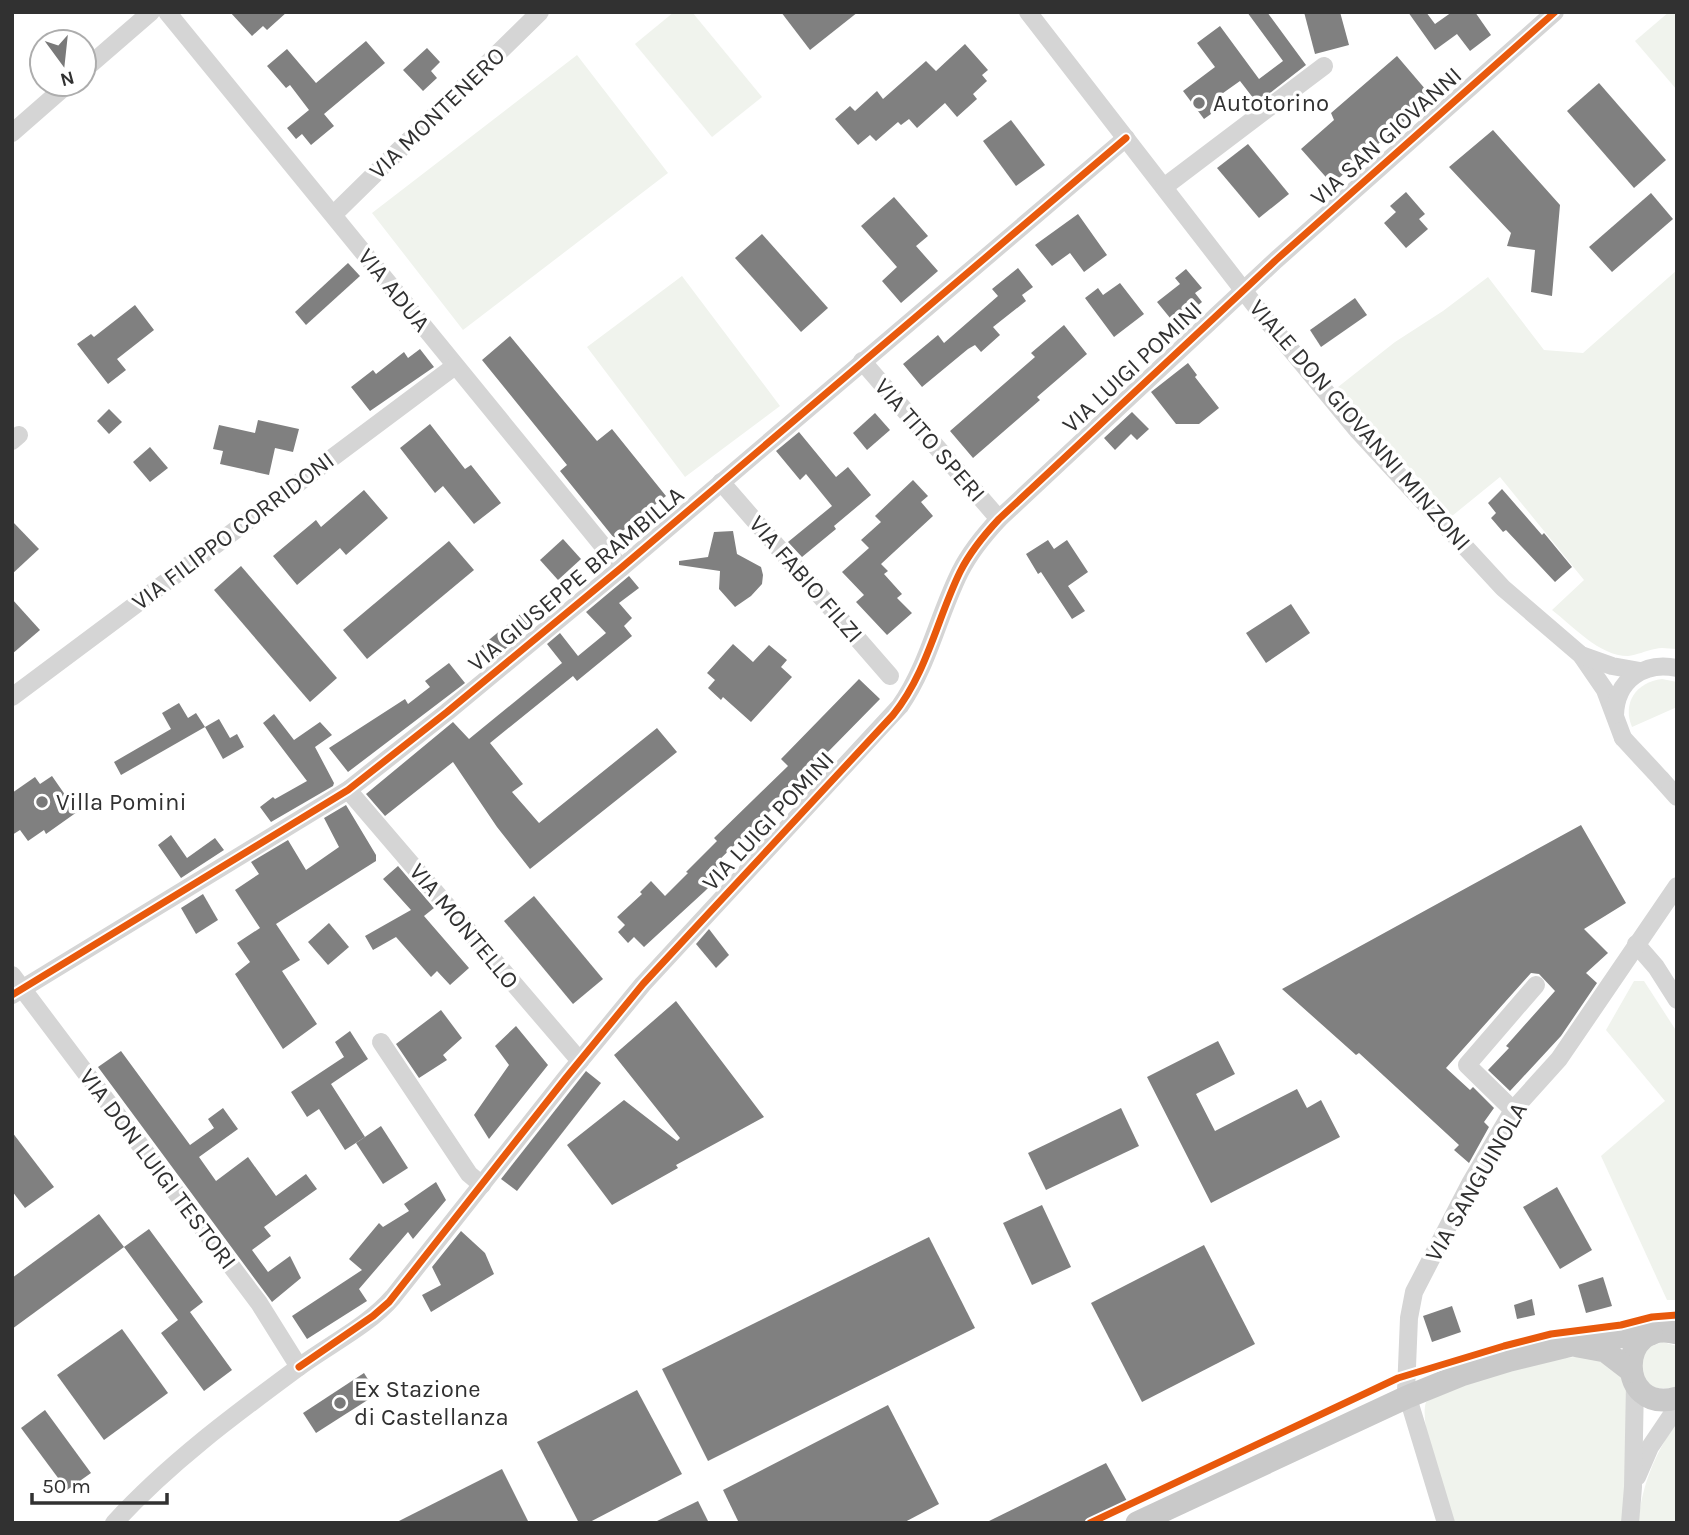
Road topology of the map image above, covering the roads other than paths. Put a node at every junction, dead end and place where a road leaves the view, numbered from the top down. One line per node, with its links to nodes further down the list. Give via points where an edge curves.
1 (151, 12): 6 (street)
2 (167, 12): 12 (street, VIA ADUA)
3 (540, 12): 12 (street, VIA MONTENERO)
4 (1028, 12): 10 (street, VIALE DON GIOVANNI MINZONI)
5 (1555, 12): 13 (street, VIA SAN GIOVANNI)
6 (98, 58)
7 (1324, 66): 11 (street)
8 (52, 98): 9 (street)
9 (12, 132)
10 (1126, 138): 11 (street, VIALE DON GIOVANNI MINZONI); 14 (street, VIA GIUSEPPE BRAMBILLA)
11 (1164, 187): 13 (street, VIALE DON GIOVANNI MINZONI)
12 (334, 214): 15 (street, VIA ADUA)
13 (1244, 289): 17 (street, VIA LUIGI POMINI); 19 (street, VIALE DON GIOVANNI MINZONI, via 1358,431 1440,521 1513,598)
14 (862, 361): 16 (street, VIA GIUSEPPE BRAMBILLA); 17 (street, VIA TITO SPERI)
15 (455, 366): 18 (street, VIA ADUA); 23 (street, VIA FILIPPO CORRIDONI)
16 (721, 482): 18 (street, VIA GIUSEPPE BRAMBILLA); 22 (street, VIA FABIO FILZI)
17 (999, 519): 33 (street, VIA LUIGI POMINI, via 959,573 900,706 653,973)
18 (621, 568): 25 (street, VIA GIUSEPPE BRAMBILLA)
19 (1581, 656): 21 (street, VIALE DON GIOVANNI MINZONI); 24 (street, VIALE DON GIOVANNI MINZONI, via 1605,690)
20 (1674, 665): 21 (street, VIALE DON GIOVANNI MINZONI)
21 (1640, 671): 24 (street, via 1620,691)
22 (890, 676)
23 (12, 697)
24 (1615, 716): 26 (street, VIALE DON GIOVANNI MINZONI, bridge, via 1623,738)
25 (348, 790): 30 (street, VIA GIUSEPPE BRAMBILLA); 33 (street, VIA MONTELLO)
26 (1677, 797)
27 (1677, 886): 28 (street, VIA SANGUINOLA)
28 (1636, 944): 31 (street); 34 (street, VIA SANGUINOLA, via 1559,1059)
29 (1536, 985): 34 (street, via 1467,1065)
30 (16, 986): 39 (street, VIA DON LUIGI TESTORI, via 259,1303)
31 (1677, 1000)
32 (381, 1042): 35 (street, via 469,1174)
33 (580, 1061): 35 (street, VIA LUIGI POMINI)
34 (1513, 1110): 41 (street, VIA SANGUINOLA, via 1414,1292)
35 (482, 1185): 39 (street, VIA LUIGI POMINI, via 384,1306)
36 (1677, 1333): 37 (main road)
37 (1651, 1334): 38 (main road); 40 (main road, via 1634,1349)
38 (1571, 1345): 40 (main road, via 1605,1351); 41 (main road, via 1486,1367)
39 (299, 1367): 45 (street, VIA LUIGI POMINI, via 175,1464)
40 (1633, 1378): 42 (main road, via 1640,1390 1654,1399); 44 (street)
41 (1407, 1398): 46 (main road); 47 (street, VIA SANGUINOLA)
42 (1677, 1398)
43 (1677, 1407): 44 (street, via 1650,1447)
44 (1633, 1487): 48 (street)
45 (114, 1523)
46 (1137, 1523)
47 (1446, 1523)
48 (1630, 1523)

